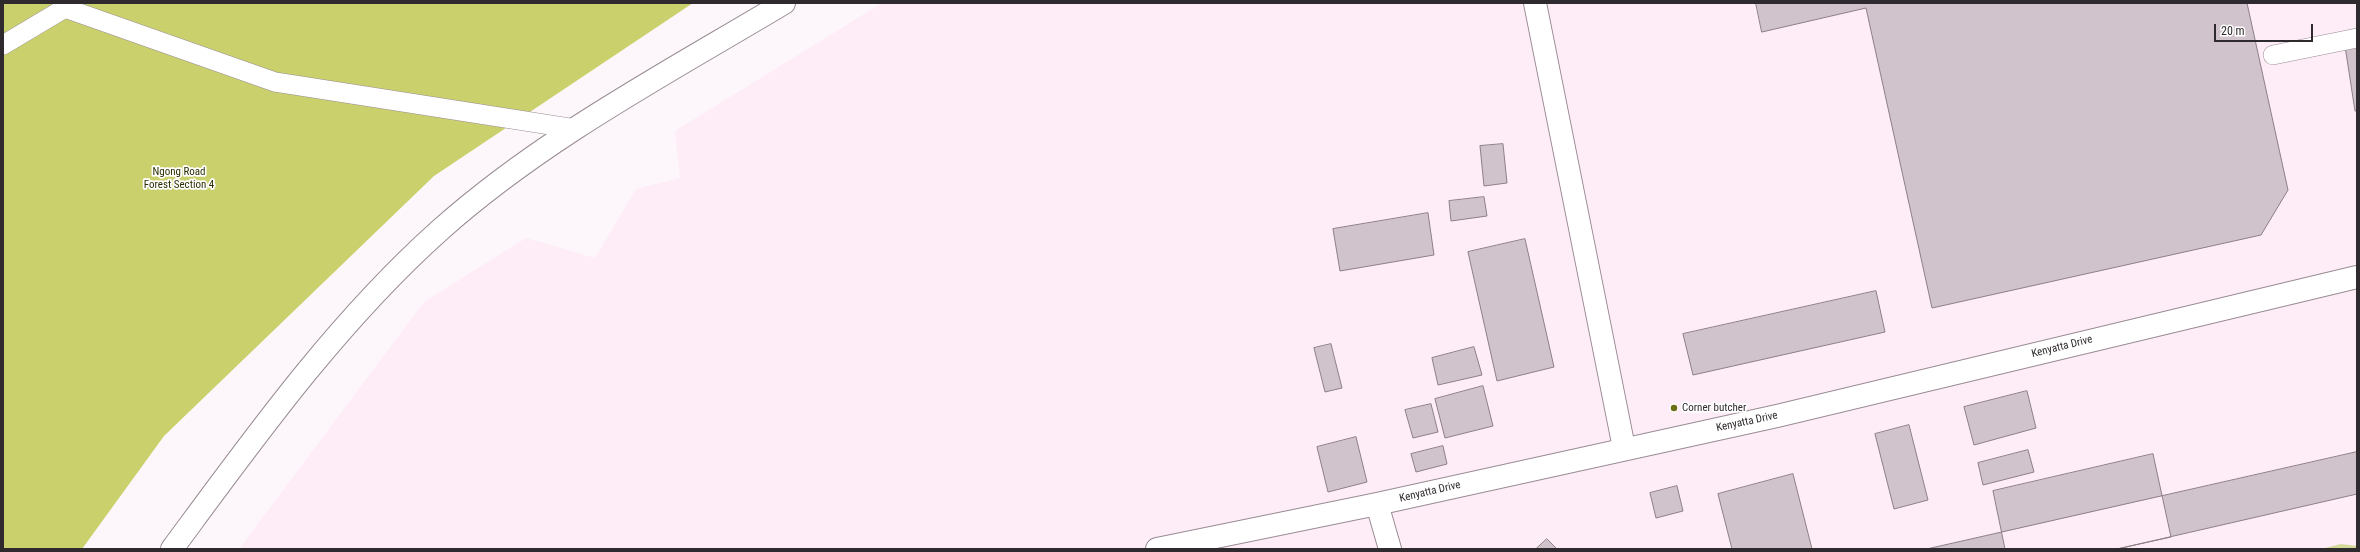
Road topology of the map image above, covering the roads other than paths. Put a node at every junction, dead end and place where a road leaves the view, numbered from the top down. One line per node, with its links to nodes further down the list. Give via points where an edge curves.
1 (784, 3): 7 (street)
2 (1535, 3): 9 (street)
3 (65, 6): 5 (lane); 7 (lane, via 275,82)
4 (2357, 38): 6 (lane)
5 (3, 45)
6 (2273, 55)
7 (576, 129): 11 (street, via 511,174 441,229 391,277 306,374)
8 (2357, 277): 9 (street, Kenyatta Drive, via 1784,414)
9 (1624, 448): 10 (street, Kenyatta Drive)
10 (1377, 504): 12 (street, Kenyatta Drive); 13 (street)
11 (172, 549)
12 (1157, 549)
13 (1390, 549)

